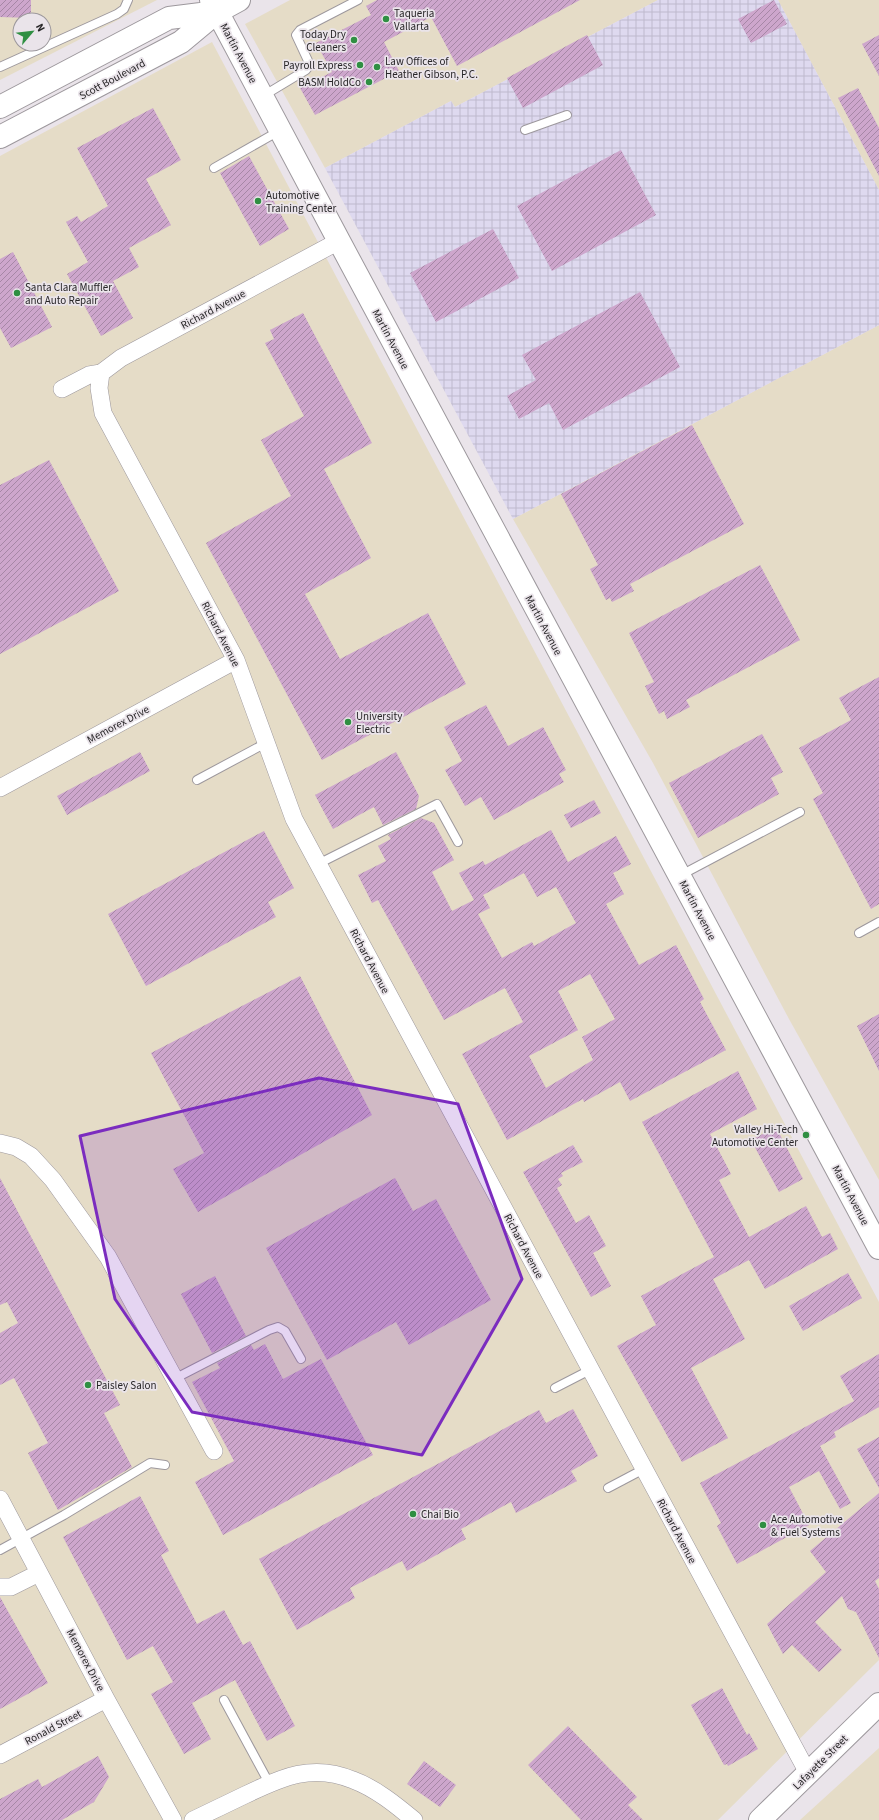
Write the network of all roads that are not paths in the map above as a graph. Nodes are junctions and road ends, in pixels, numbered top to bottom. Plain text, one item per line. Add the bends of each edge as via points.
1 (128, 0) edge
2 (239, 0) edge
3 (358, 0) edge
4 (214, 6) edge
5 (0, 67) edge
6 (262, 96) junction
7 (0, 107) edge
8 (567, 115) dead end
9 (280, 130) junction
10 (525, 130) dead end
11 (0, 137) edge
12 (214, 168) dead end
13 (338, 241) junction
14 (101, 374) junction
15 (62, 389) dead end
16 (236, 660) junction
17 (266, 743) junction
18 (197, 780) dead end
19 (0, 788) edge
20 (800, 812) dead end
21 (458, 842) dead end
22 (318, 864) junction
23 (679, 876) junction
24 (879, 922) edge
25 (859, 933) dead end
26 (0, 1143) edge
27 (879, 1248) edge
28 (302, 1359) dead end
29 (590, 1370) junction
30 (174, 1379) junction
31 (555, 1388) dead end
32 (214, 1451) dead end
33 (164, 1465) dead end
34 (644, 1469) junction
35 (608, 1488) dead end
36 (0, 1499) edge
37 (22, 1539) junction
38 (0, 1550) edge
39 (39, 1573) junction
40 (0, 1587) edge
41 (106, 1699) junction
42 (224, 1700) dead end
43 (879, 1704) edge
44 (0, 1755) edge
45 (808, 1773) junction
46 (269, 1783) junction
47 (173, 1820) edge
48 (193, 1820) edge
49 (414, 1820) edge
50 (760, 1820) edge

1 - 5 lane via 124,9 111,16
2 - 4 street, Scott Boulevard
3 - 6 lane via 300,30 296,35 310,65 306,70
4 - 6 street, Martin Avenue
4 - 7 street, Scott Boulevard via 168,18
4 - 11 street, Scott Boulevard via 181,42
6 - 9 street, Martin Avenue
8 - 10 lane
9 - 12 lane
9 - 13 street, Martin Avenue
13 - 14 street, Richard Avenue via 121,358
13 - 23 street, Martin Avenue
14 - 15 street via 89,375
14 - 16 street, Richard Avenue via 99,388 103,413
16 - 17 street, Richard Avenue
16 - 19 street, Memorex Drive
17 - 18 lane
17 - 22 street, Richard Avenue via 294,819
20 - 23 lane
21 - 22 lane via 437,804
22 - 29 street, Richard Avenue
23 - 27 street, Martin Avenue
24 - 25 lane
26 - 30 street via 16,1147 31,1156 53,1180 108,1257
28 - 30 lane via 285,1331 278,1327
29 - 31 lane
29 - 34 street, Richard Avenue
30 - 32 street
33 - 37 lane via 150,1463
34 - 35 lane
34 - 45 street, Richard Avenue
36 - 37 street, Memorex Drive
37 - 38 lane
37 - 39 street, Memorex Drive
39 - 40 street via 10,1587
39 - 41 street, Memorex Drive
41 - 44 street, Ronald Street
41 - 47 street, Memorex Drive
42 - 46 lane
43 - 45 street, Lafayette Street
45 - 50 street, Lafayette Street
46 - 48 street
46 - 49 street via 310,1772 334,1773 373,1790

